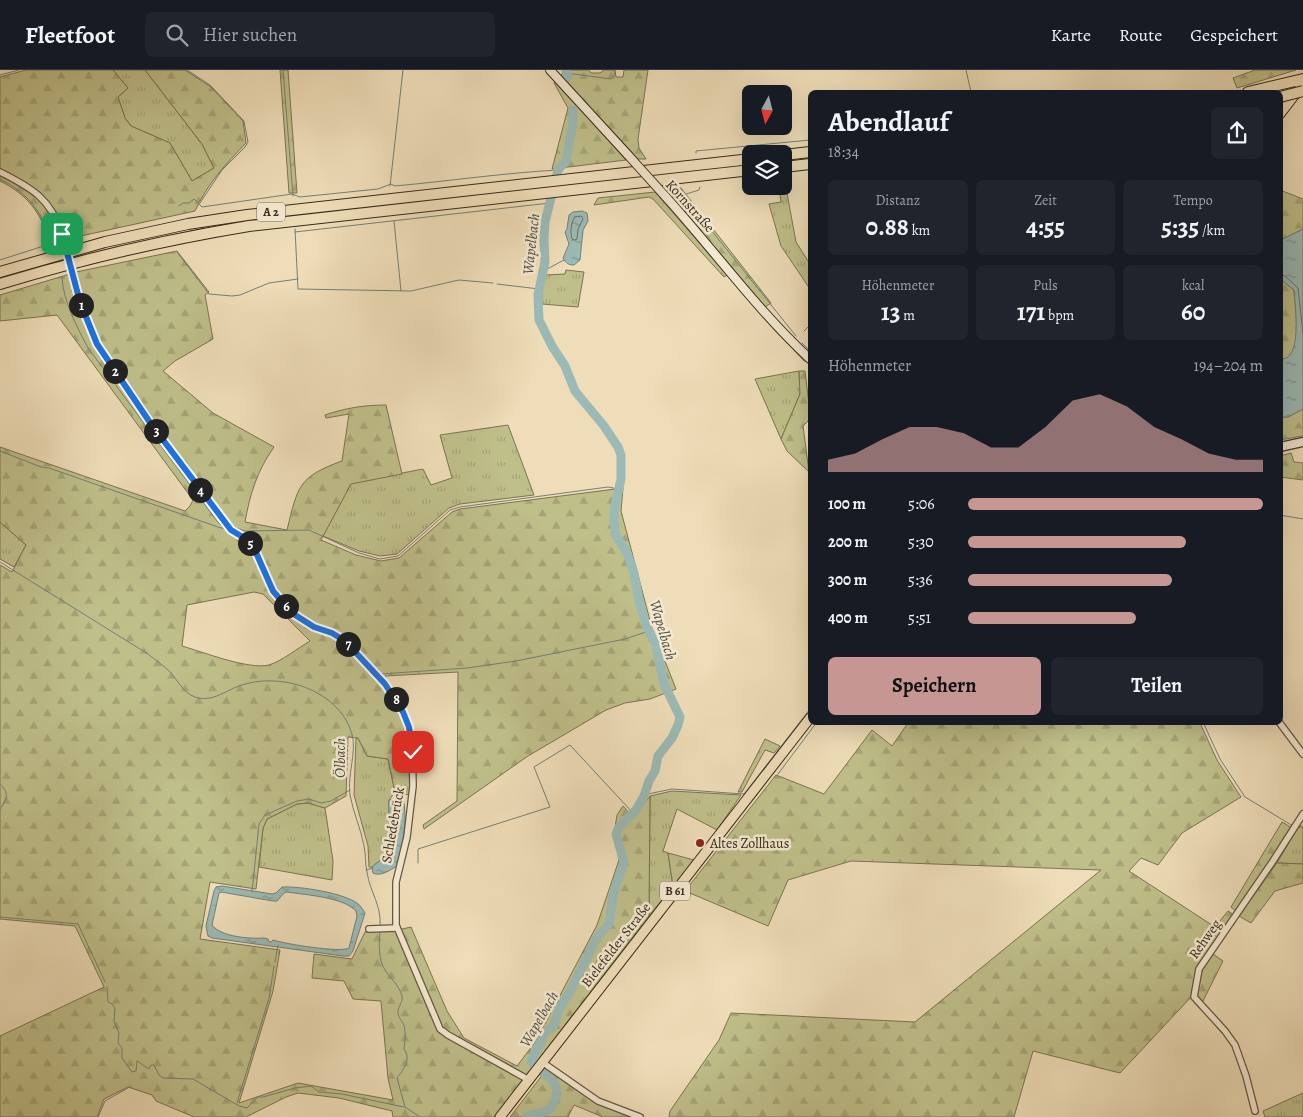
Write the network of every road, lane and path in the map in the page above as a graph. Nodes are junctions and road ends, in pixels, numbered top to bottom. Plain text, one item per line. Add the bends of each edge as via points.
1 (550, 70) edge
2 (1300, 81) edge
3 (1257, 90) edge
4 (1303, 91) edge
5 (1283, 96) edge
6 (1283, 109) edge
7 (808, 152) edge
8 (792, 154) edge
9 (742, 160) edge
10 (808, 164) edge
11 (792, 166) edge
12 (742, 171) edge
13 (0, 172) edge
14 (0, 272) edge
15 (0, 284) edge
16 (808, 357) edge
17 (1303, 442) edge
18 (1283, 446) edge
19 (808, 721) edge
20 (1281, 725) edge
21 (1303, 754) edge
22 (1303, 814) edge
23 (398, 928) junction
24 (369, 929) dead end
25 (542, 1063) junction
26 (531, 1077) junction
27 (1254, 1111) dead end
28 (500, 1117) edge
29 (640, 1117) edge

1 - 16 street, Kornstraße, bridge via 665,196 774,324
2 - 3 highway
2 - 6 main road
4 - 5 highway, bridge
7 - 8 highway
9 - 14 highway, A 2 via 299,208 188,224 105,242
10 - 11 highway
12 - 15 highway, A 2 via 191,235 100,255
13 - 23 street, Schledebrück, bridge via 42,197 58,220 80,302 97,344 180,464 231,530 254,548 273,591 292,613 345,641 385,684 403,712 412,738 413,786 407,837 396,882
17 - 18 street
19 - 25 main road, Bielefelder Straße / B 61
20 - 21 street
22 - 27 street, Rehweg via 1198,969 1194,991 1194,996 1235,1045
23 - 24 street
23 - 26 street, Schledebrück via 440,1029
25 - 26 main road, Bielefelder Straße / B 61
25 - 29 street via 598,1101
26 - 28 main road, Bielefelder Straße / B 61

